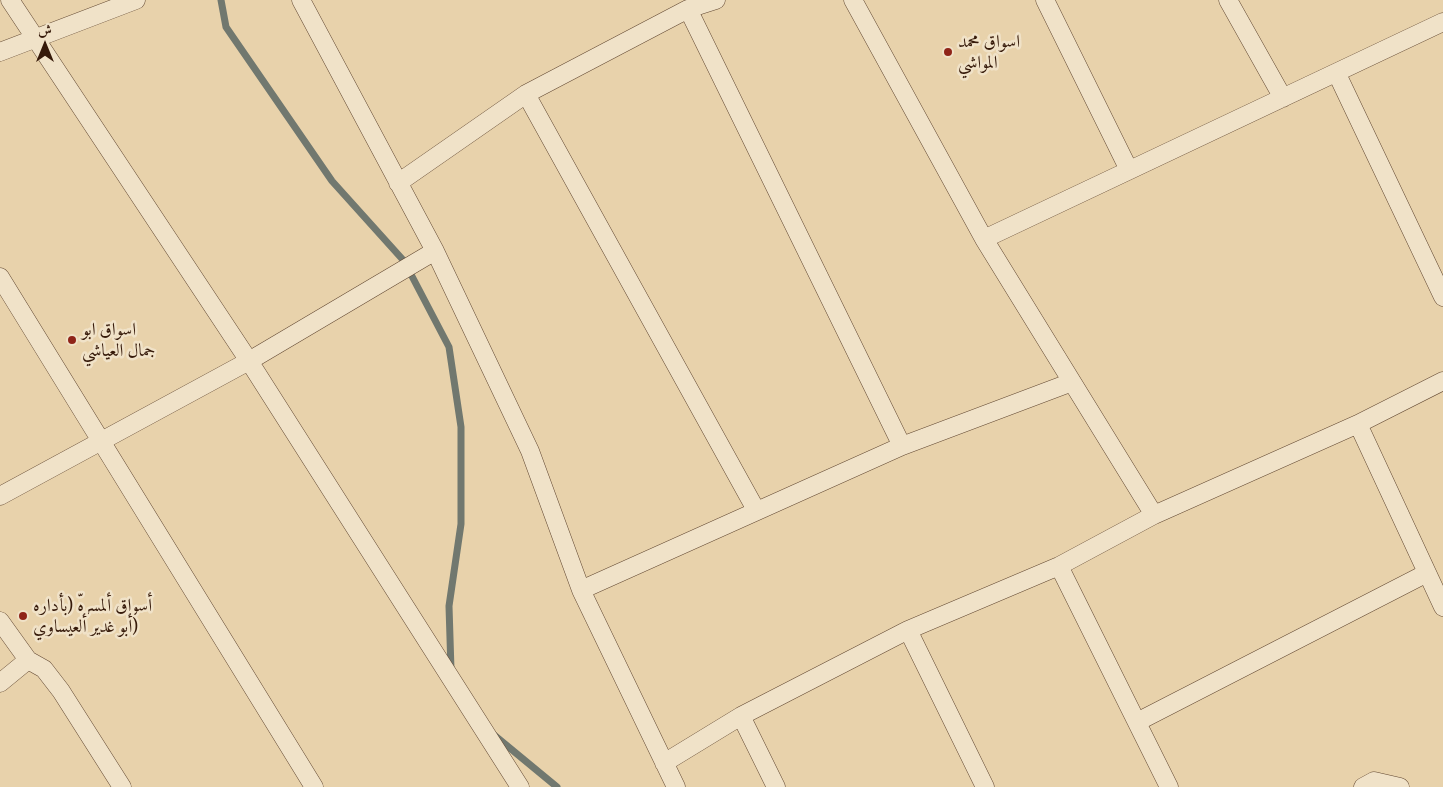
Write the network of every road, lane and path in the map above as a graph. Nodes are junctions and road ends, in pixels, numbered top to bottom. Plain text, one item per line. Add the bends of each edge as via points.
1 (10, 0) edge
2 (136, 0) edge
3 (301, 0) edge
4 (716, 0) edge
5 (853, 0) edge
6 (1045, 0) edge
7 (1228, 0) edge
8 (688, 9) junction
9 (1443, 22) edge
10 (37, 40) junction
11 (0, 52) edge
12 (1337, 74) junction
13 (526, 94) junction
14 (1283, 98) junction
15 (1129, 170) junction
16 (398, 183) junction
17 (984, 239) junction
18 (435, 251) junction
19 (0, 276) edge
20 (1443, 297) edge
21 (250, 361) junction
22 (1443, 381) edge
23 (1072, 382) junction
24 (1358, 424) junction
25 (102, 440) junction
26 (902, 446) junction
27 (0, 496) edge
28 (756, 510) junction
29 (1154, 515) junction
30 (1059, 566) junction
31 (1427, 573) junction
32 (581, 590) junction
33 (1443, 607) edge
34 (0, 621) edge
35 (908, 630) junction
36 (28, 660) junction
37 (0, 683) edge
38 (741, 716) junction
39 (1137, 722) junction
40 (664, 763) junction
41 (122, 787) edge
42 (314, 787) edge
43 (520, 787) edge
44 (676, 787) edge
45 (776, 787) edge
46 (985, 787) edge
47 (1169, 787) edge
48 (1363, 787) edge
49 (1400, 787) edge

1 - 10 street
2 - 10 street
3 - 16 street
4 - 8 street
5 - 17 street
6 - 15 street
7 - 14 street
8 - 13 street
8 - 26 street
9 - 12 street
10 - 11 street
10 - 21 street
12 - 14 street
12 - 20 street
13 - 16 street
13 - 28 street
14 - 15 street
15 - 17 street
16 - 18 street
17 - 23 street
18 - 21 street
18 - 32 street via 530,451
19 - 25 street
21 - 25 street
21 - 43 street
22 - 24 street
23 - 26 street
23 - 29 street
24 - 29 street
24 - 31 street
25 - 27 street
25 - 42 street
26 - 28 street
28 - 32 street
29 - 30 street
30 - 35 street
30 - 39 street
31 - 33 street
31 - 39 street
32 - 40 street
34 - 36 street
35 - 38 street
35 - 46 street
36 - 37 street
36 - 41 street via 44,669 61,691
38 - 40 street
38 - 45 street
39 - 47 street
40 - 44 street
48 - 49 street via 1374,781

